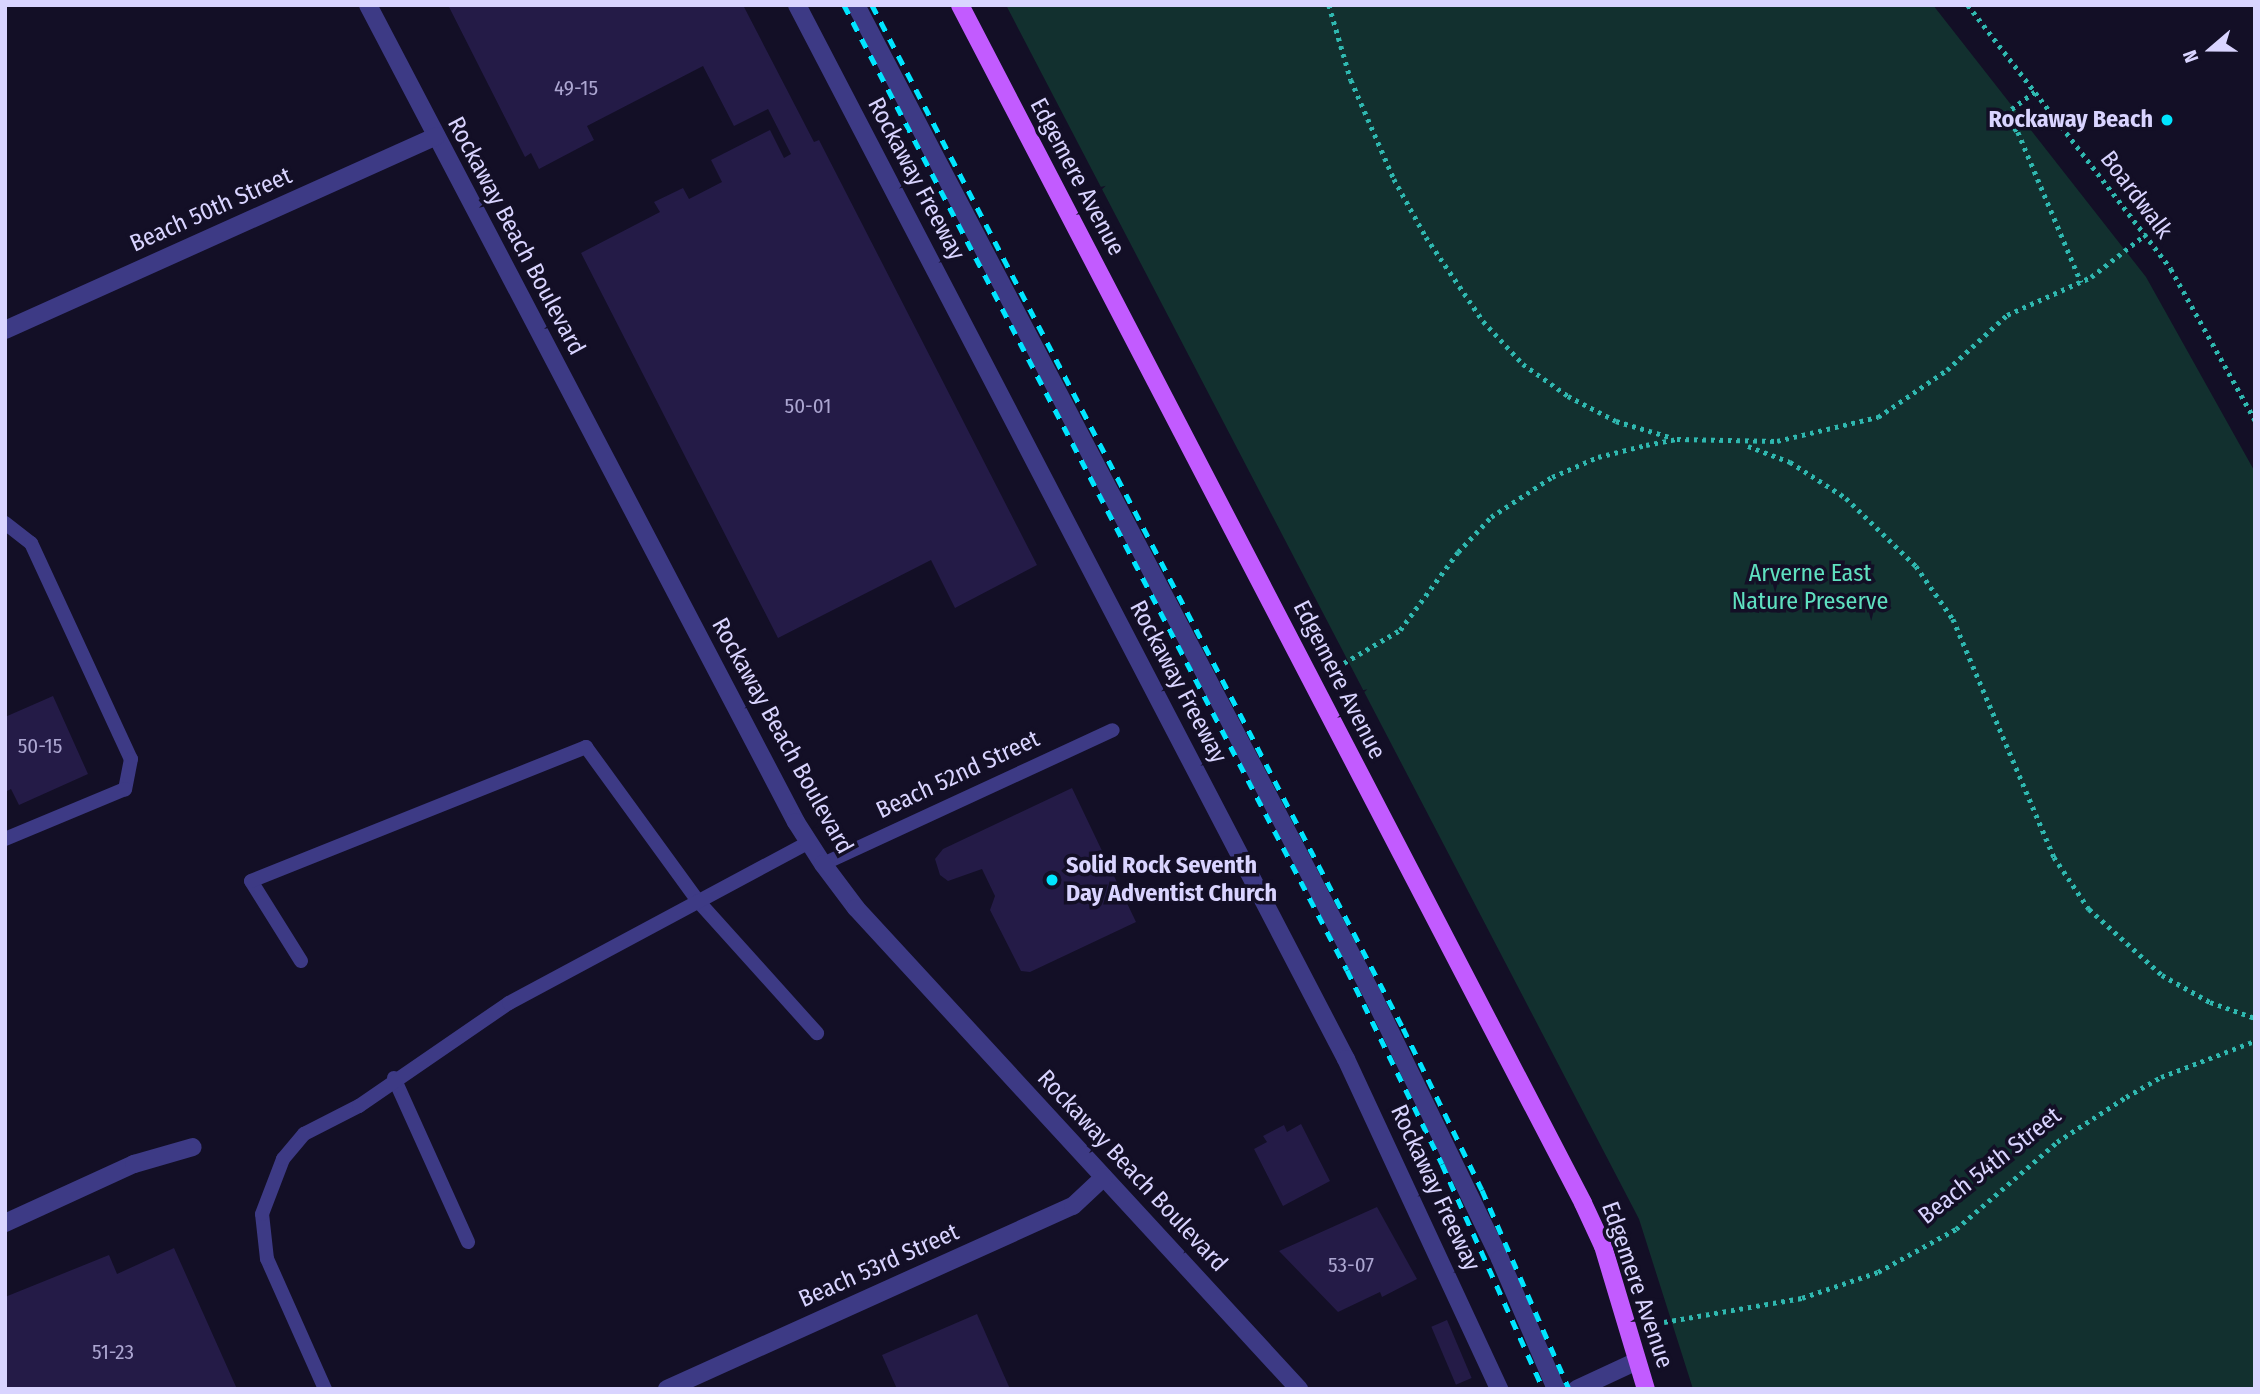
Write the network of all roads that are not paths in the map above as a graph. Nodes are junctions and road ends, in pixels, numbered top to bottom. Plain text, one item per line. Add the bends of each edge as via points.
1 (368, 5) edge
2 (797, 5) edge
3 (856, 5) edge
4 (960, 5) edge
5 (436, 136) junction
6 (5, 330) edge
7 (5, 523) edge
8 (1113, 730) dead end
9 (5, 839) edge
10 (809, 842) junction
11 (823, 864) junction
12 (698, 901) junction
13 (301, 961) dead end
14 (817, 1033) dead end
15 (394, 1078) junction
16 (193, 1147) dead end
17 (1104, 1177) junction
18 (5, 1223) edge
19 (468, 1242) dead end
20 (1637, 1361) junction
21 (325, 1389) edge
22 (667, 1389) edge
23 (1299, 1389) edge
24 (1499, 1389) edge
25 (1556, 1389) edge
26 (1577, 1389) edge
27 (1646, 1389) edge

1 - 5 street, Rockaway Beach Boulevard
2 - 24 street, Rockaway Freeway via 1340,1048
3 - 25 street, Rockaway Freeway via 1374,998 1489,1235
4 - 20 main road, Edgemere Avenue via 1583,1203 1603,1246
5 - 6 street, Beach 50th Street
5 - 10 street, Rockaway Beach Boulevard
7 - 9 lane via 32,543 131,759 125,789
8 - 11 lane, Beach 52nd Street
10 - 11 street, Rockaway Beach Boulevard
10 - 12 lane
11 - 17 street, Rockaway Beach Boulevard via 856,908
12 - 13 lane via 586,747 251,881
12 - 14 lane
12 - 15 lane via 509,1003
15 - 19 lane
15 - 21 lane via 359,1106 304,1135 283,1158 262,1214 267,1259
16 - 18 street via 134,1164
17 - 22 street, Beach 53rd Street via 1073,1206
17 - 23 street, Rockaway Beach Boulevard
20 - 26 street
20 - 27 main road, Edgemere Avenue

